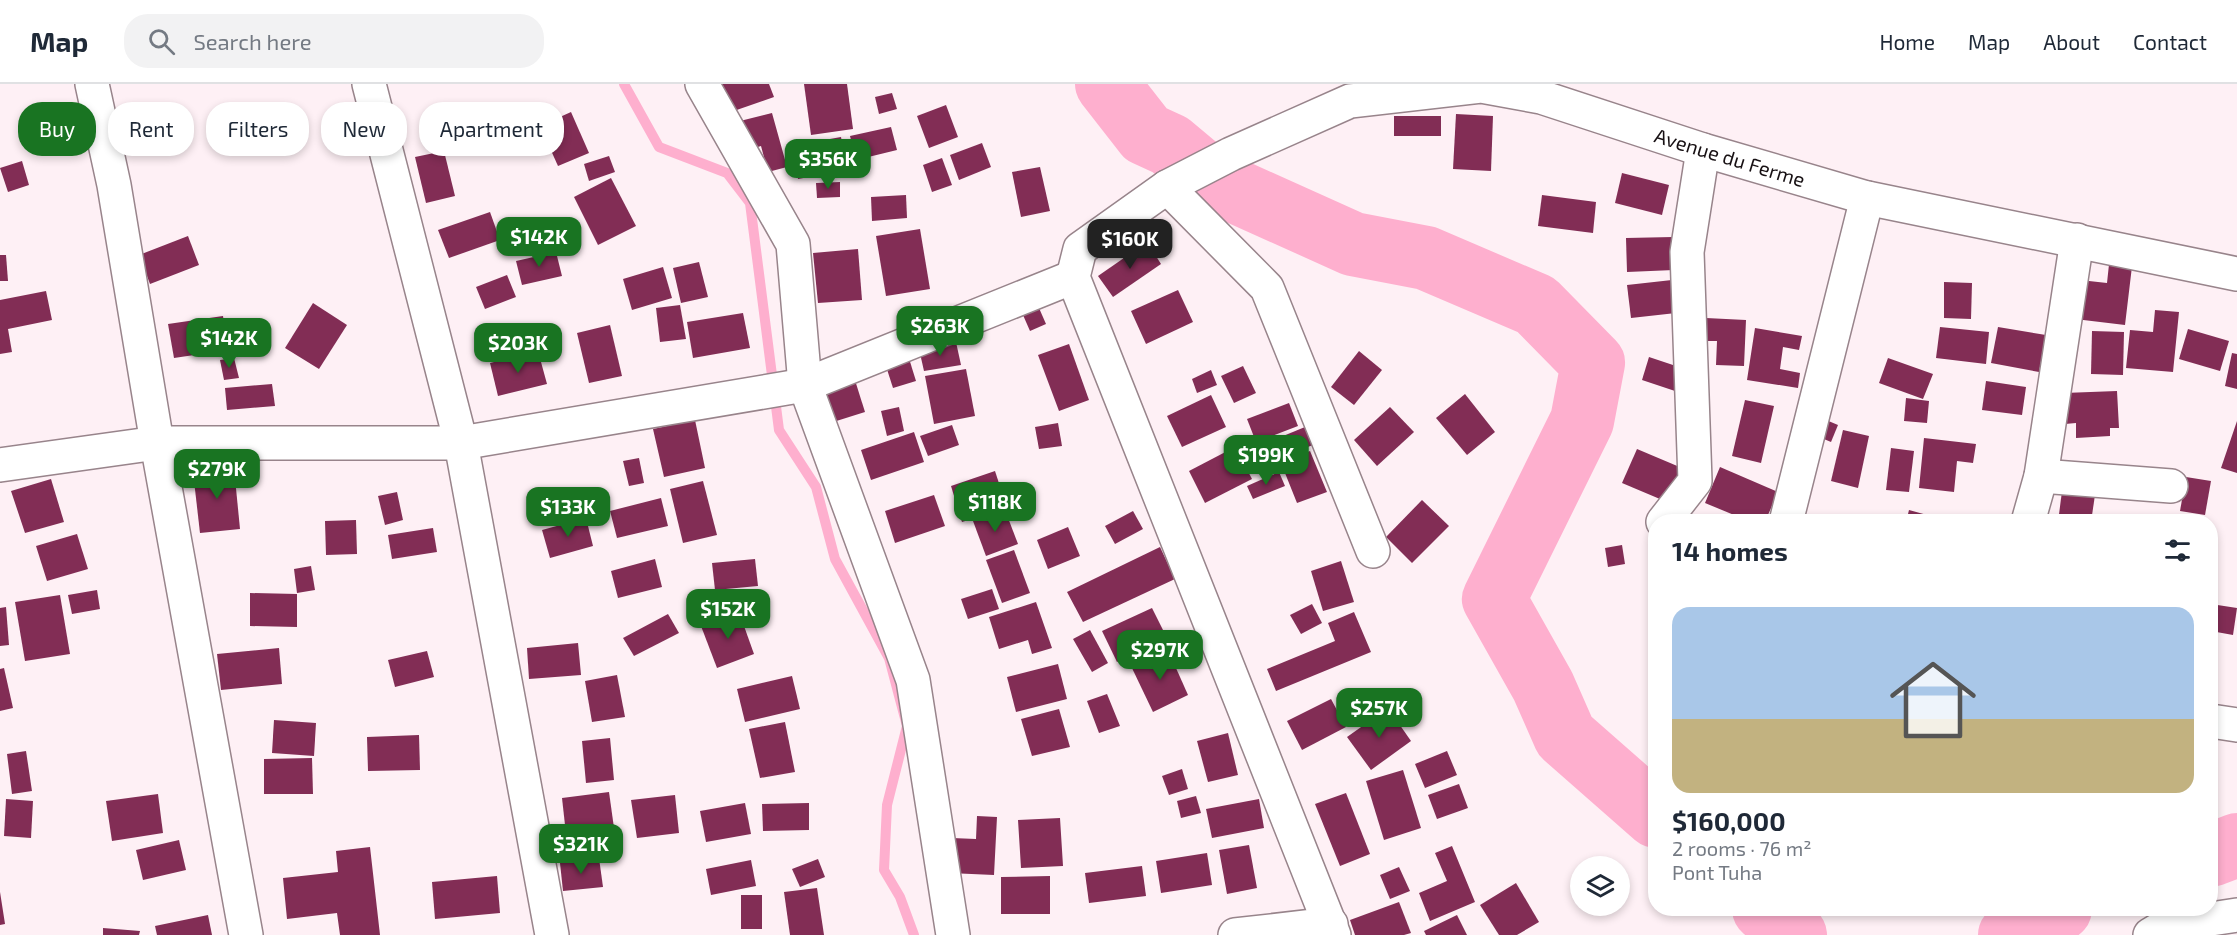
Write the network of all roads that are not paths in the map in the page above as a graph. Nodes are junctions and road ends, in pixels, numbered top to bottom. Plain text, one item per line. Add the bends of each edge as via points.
1 (92, 84) edge
2 (369, 84) edge
3 (702, 84) edge
4 (1481, 85) edge
5 (1703, 150) junction
6 (1172, 184) junction
7 (1868, 198) junction
8 (2077, 240) junction
9 (2237, 274) edge
10 (1073, 277) junction
11 (783, 388) junction
12 (157, 443) junction
13 (461, 443) junction
14 (0, 465) edge
15 (2041, 476) junction
16 (2171, 486) dead end
17 (1669, 514) edge
18 (1788, 514) edge
19 (2030, 514) edge
20 (1373, 551) dead end
21 (2218, 722) edge
22 (2237, 725) edge
23 (2237, 915) edge
24 (1333, 930) edge
25 (246, 935) edge
26 (552, 935) edge
27 (953, 935) edge
28 (1235, 935) edge
29 (2150, 935) edge

1 - 12 street via 114,185
2 - 13 street
3 - 11 street via 793,244
4 - 5 street, Avenue du Ferme via 1541,97
4 - 6 street, Avenue du Ferme via 1350,101
5 - 7 street, Avenue du Ferme
5 - 17 street via 1687,252 1695,482
6 - 10 street, Avenue du Ferme via 1080,249
6 - 20 street via 1268,288
7 - 8 street, Avenue du Ferme
7 - 18 street
8 - 9 street, Avenue du Ferme
8 - 15 street
10 - 11 street
10 - 24 street
11 - 13 street
11 - 27 street via 913,680
12 - 13 street
12 - 14 street
12 - 25 street
13 - 26 street
15 - 16 street
15 - 19 street
21 - 22 street
23 - 29 street via 2165,926
24 - 28 street

